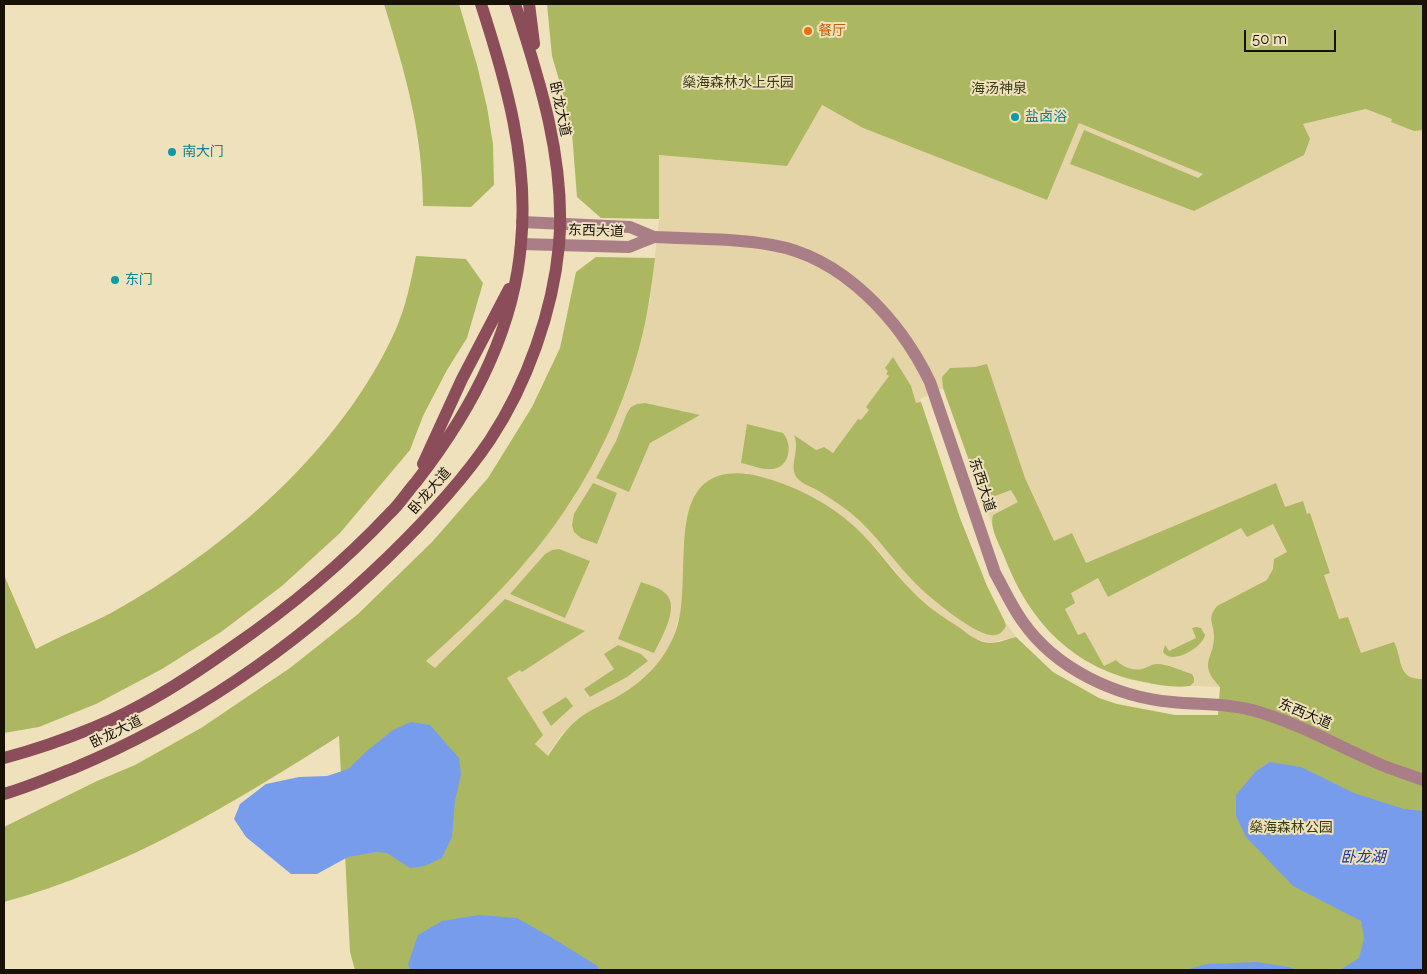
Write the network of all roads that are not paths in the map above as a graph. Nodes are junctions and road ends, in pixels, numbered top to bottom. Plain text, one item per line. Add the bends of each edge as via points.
1 (482, 4) edge
2 (515, 4) edge
3 (529, 4) edge
4 (539, 82) junction
5 (522, 222) junction
6 (560, 224) junction
7 (654, 237) junction
8 (521, 244) junction
9 (559, 245) junction
10 (517, 274) junction
11 (416, 481) junction
12 (4, 758) edge
13 (1423, 780) edge
14 (4, 794) edge

1 - 5 main road, 卧龙大道 via 516,131 522,182
2 - 4 main road, 卧龙大道
3 - 4 main road
4 - 6 main road, 卧龙大道 via 558,178
5 - 6 street
5 - 8 main road, 卧龙大道
6 - 7 street via 630,227
6 - 9 main road, 卧龙大道
7 - 9 street, 东西大道 via 629,247
7 - 13 street, 东西大道 via 742,241 797,251 853,283 882,310 918,356 930,382 995,573 1009,600 1023,623 1046,648 1074,670 1135,695 1256,711
8 - 9 street, 东西大道
8 - 10 main road, 卧龙大道
9 - 14 main road, 卧龙大道 via 548,311 512,401 461,479 416,530 322,617 230,684 172,720 107,754
10 - 11 main road via 462,379
10 - 11 main road, 卧龙大道 via 509,311 484,377 435,457
11 - 12 main road, 卧龙大道 via 392,512 315,584 218,658 159,695 97,727

